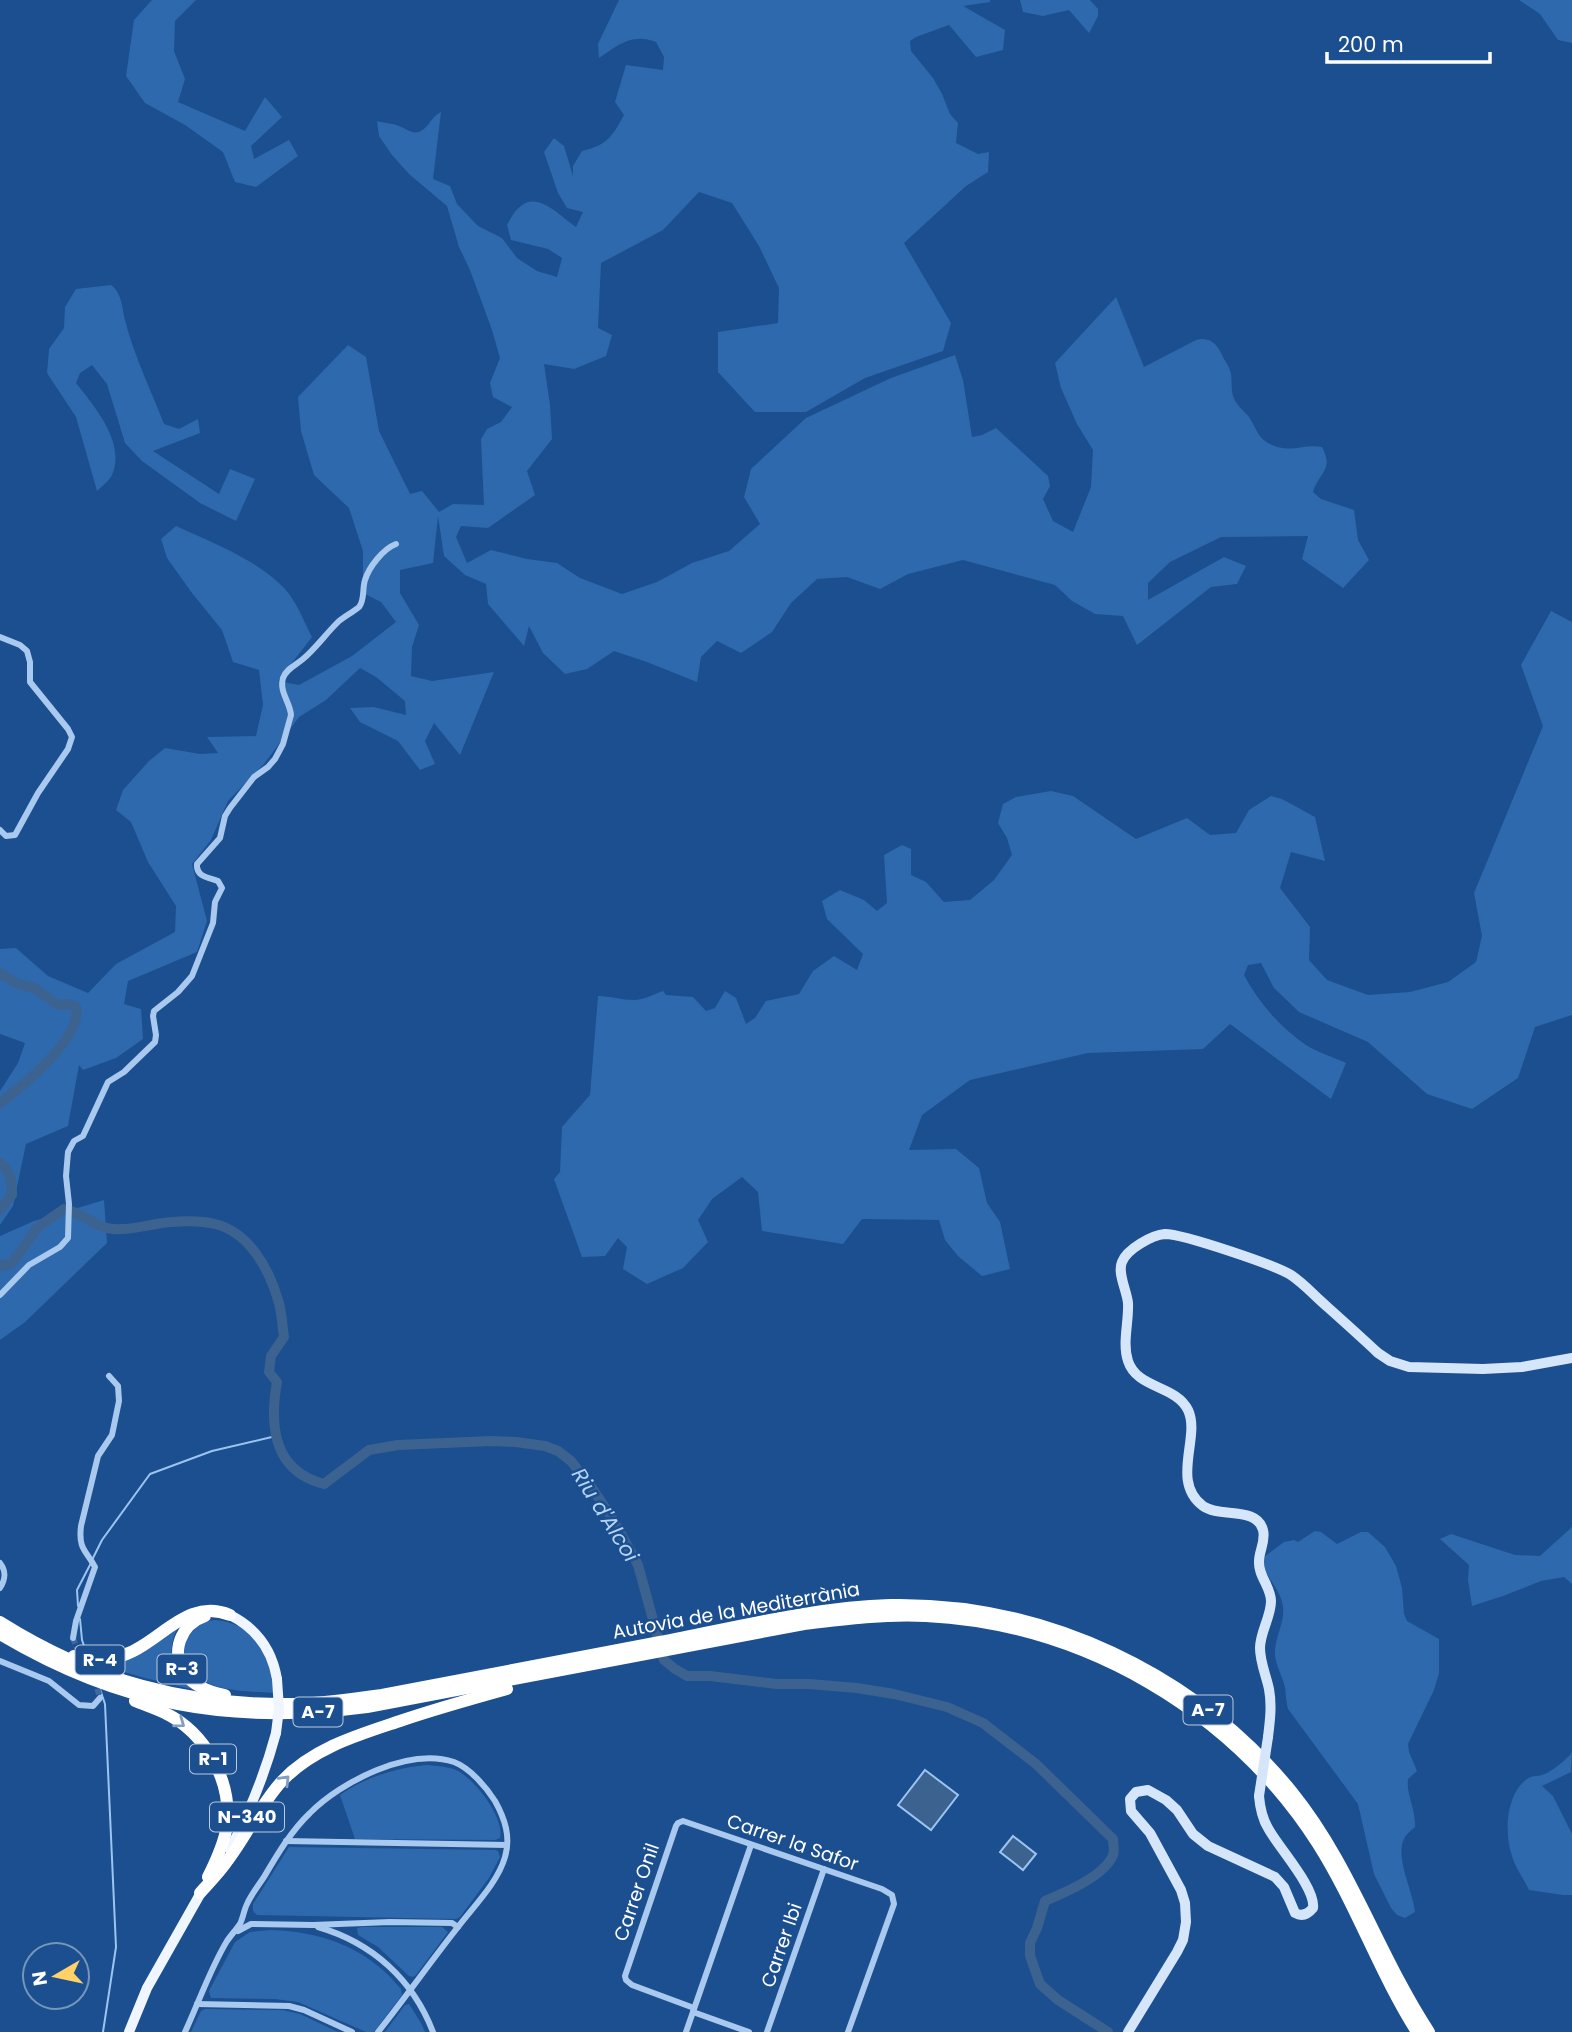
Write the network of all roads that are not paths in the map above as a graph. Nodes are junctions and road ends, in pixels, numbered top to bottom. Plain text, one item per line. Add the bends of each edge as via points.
1 (396, 544) dead end
2 (0, 637) edge
3 (0, 830) edge
4 (0, 1295) edge
5 (1572, 1358) edge
6 (109, 1376) dead end
7 (0, 1563) edge
8 (1, 1587) edge
9 (910, 1610) junction
10 (230, 1615) junction
11 (0, 1622) edge
12 (0, 1634) edge
13 (28, 1638) junction
14 (74, 1638) tunnel mouth
15 (0, 1661) edge
16 (539, 1673) junction
17 (97, 1683) junction
18 (100, 1698) dead end
19 (263, 1703) junction
20 (678, 1822) joint
21 (286, 1841) junction
22 (507, 1845) junction
23 (751, 1845) junction
24 (824, 1869) junction
25 (200, 1893) junction
26 (313, 1925) junction
27 (458, 1927) junction
28 (234, 1934) junction
29 (1390, 1974) junction
30 (412, 1990) junction
31 (197, 2004) junction
32 (693, 2010) junction
33 (129, 2032) edge
34 (185, 2032) edge
35 (352, 2032) edge
36 (378, 2032) edge
37 (433, 2032) edge
38 (686, 2032) edge
39 (749, 2032) edge
40 (767, 2032) edge
41 (848, 2032) edge
42 (1128, 2032) edge
43 (1417, 2032) edge
44 (1429, 2032) edge

1 - 4 street via 388,547 367,575 360,604 285,674 282,690 291,715 280,750 230,808 220,838 197,864 201,875 218,881 222,888 194,971 178,992 154,1011 153,1044 105,1085 83,1136 71,1147 66,1177 70,1232 65,1243 29,1265
2 - 3 street via 27,651 30,682 72,737 15,835 6,836
5 - 42 street, bridge via 1495,1370 1406,1367 1378,1353 1295,1278 1280,1270 1169,1234 1147,1240 1122,1261 1128,1302 1128,1361 1134,1373 1176,1397 1188,1410 1187,1470 1192,1491 1205,1507 1247,1515 1263,1528 1259,1570 1271,1601 1260,1648 1270,1704 1259,1796 1268,1829 1312,1894 1314,1904 1307,1914 1295,1913 1275,1878 1208,1846 1166,1800 1145,1790 1136,1792 1129,1802 1131,1811 1150,1833 1181,1891 1186,1916 1180,1946
6 - 14 street via 118,1386 119,1396 112,1435 98,1456 81,1526 83,1548 95,1567
7 - 8 street via 5,1573
9 - 16 highway, Autovia de la Mediterrània / A-7 via 804,1624 609,1662 584,1671
9 - 16 highway, Autovia de la Mediterrània / A-7 via 865,1607 796,1616
9 - 29 highway, Autovia de la Mediterrània / A-7 via 977,1611 1043,1625 1121,1657 1198,1702 1252,1748 1305,1808 1338,1858
10 - 13 highway, R-4 via 212,1610 188,1615 131,1653 103,1660 85,1659
10 - 19 highway, R-3 via 212,1614 188,1626 178,1649 181,1668 202,1687
10 - 25 main road, N-340, bridge via 260,1637 272,1659 279,1709 254,1802
11 - 13 highway, Autovia de la Mediterrània / A-7
12 - 17 highway, Autovia de la Mediterrània / A-7
13 - 19 highway, Autovia de la Mediterrània / A-7 via 75,1663 131,1684 179,1695
15 - 18 street via 49,1681 79,1705 93,1706
16 - 17 highway, Autovia de la Mediterrània / A-7 via 367,1707 264,1714 166,1702
16 - 19 highway, Autovia de la Mediterrània / A-7 via 329,1702
25 -> 16 highway via 275,1789 299,1765 359,1735
17 -> 25 highway, R-1 via 179,1722 200,1741 217,1768 226,1795 226,1828
20 - 23 street, Carrer la Safor via 687,1821
20 - 32 street, Carrer Onil via 626,1980
21 - 22 street
21 - 22 street via 324,1799 358,1779 398,1764 432,1759 461,1765 487,1790 503,1818
21 - 28 street via 246,1905
22 - 27 street via 495,1877
23 - 24 street, Carrer la Safor
23 - 32 street
24 - 40 street, Carrer Ibi
24 - 41 street, Carrer la Safor via 889,1892 894,1899
25 - 33 main road, N-340 via 155,1971
26 - 27 street via 390,1922 452,1923
26 - 28 street via 251,1924
26 - 30 street via 375,1953
27 - 30 street
28 - 31 street
29 - 43 highway, Autovia de la Mediterrània / A-7
29 - 44 highway, Autovia de la Mediterrània / A-7
30 - 36 street
30 - 37 street
31 - 34 street
31 - 35 street via 289,2006
32 - 38 street
32 - 39 street

